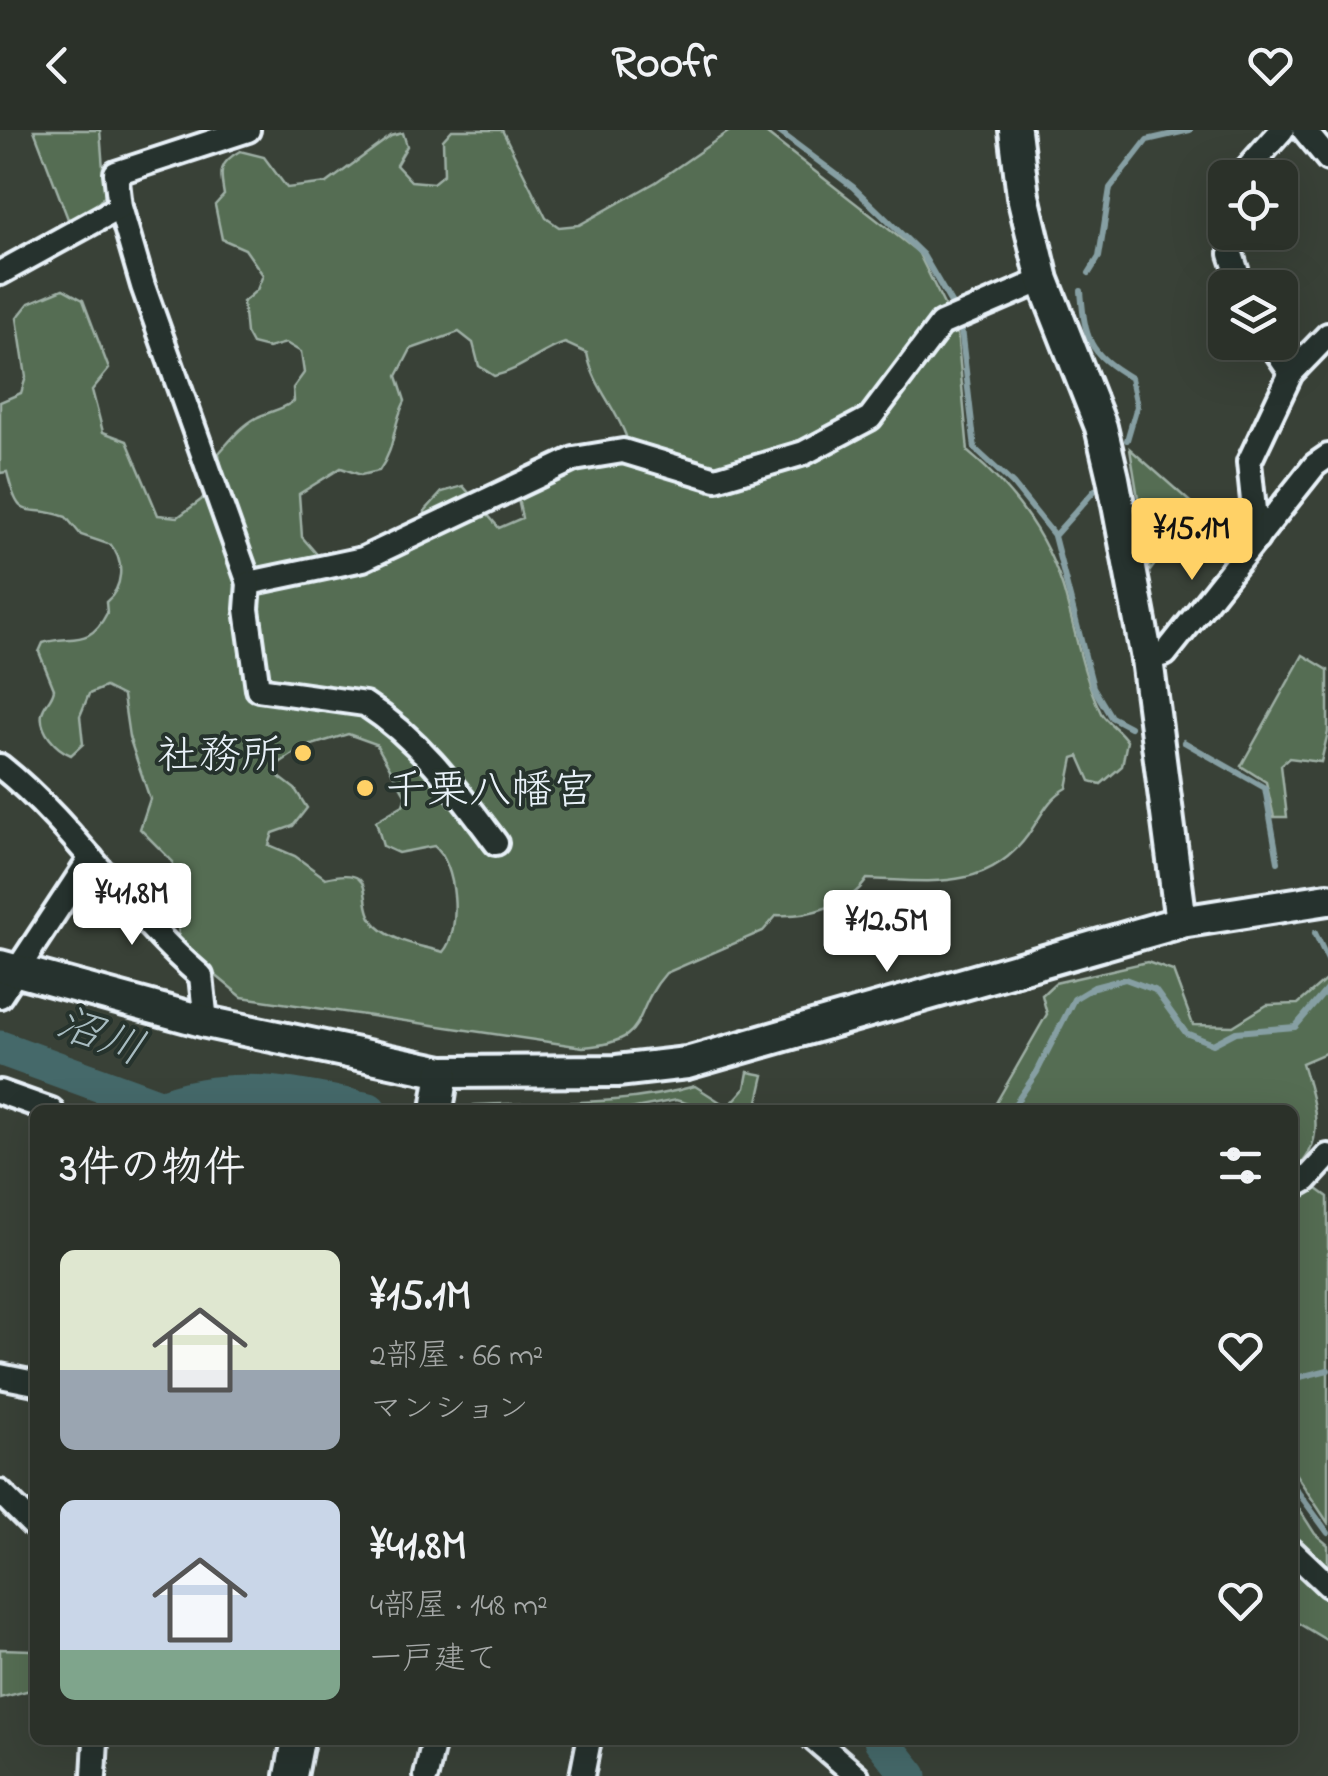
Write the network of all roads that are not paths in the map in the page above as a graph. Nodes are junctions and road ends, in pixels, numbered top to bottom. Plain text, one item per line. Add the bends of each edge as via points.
1 (248, 130) edge
2 (1015, 130) edge
3 (1282, 130) edge
4 (1304, 130) edge
5 (1255, 160) edge
6 (1328, 160) edge
7 (120, 207) junction
8 (0, 273) edge
9 (1043, 280) junction
10 (1328, 336) edge
11 (1282, 360) edge
12 (1291, 374) junction
13 (1328, 456) edge
14 (1258, 539) junction
15 (249, 583) junction
16 (1146, 659) junction
17 (0, 766) edge
18 (496, 843) dead end
19 (91, 858) junction
20 (1328, 899) edge
21 (1181, 922) junction
22 (5, 978) edge
23 (206, 1022) junction
24 (443, 1072) junction
25 (0, 1092) edge
26 (37, 1105) edge
27 (438, 1105) edge
28 (1328, 1156) edge
29 (1298, 1185) edge
30 (0, 1376) edge
31 (30, 1383) edge
32 (0, 1492) edge
33 (30, 1523) edge
34 (1298, 1557) edge
35 (1328, 1585) edge
36 (96, 1745) edge
37 (297, 1745) edge
38 (433, 1745) edge
39 (589, 1745) edge
40 (820, 1745) edge
41 (849, 1773) edge
42 (294, 1775) edge
43 (94, 1776) edge
44 (426, 1776) edge
45 (582, 1776) edge

1 - 7 street via 116,173
2 - 9 street
3 - 5 street
4 - 6 street
7 - 8 street
7 - 15 street
9 - 15 street via 941,324 870,418 804,453 716,479 603,452 574,459 363,558
9 - 16 street via 1102,427
10 - 12 street
11 - 12 street
12 - 14 street via 1249,462
13 - 14 street
14 - 16 street via 1165,654
15 - 18 street via 246,609 258,689 365,704 430,757
16 - 21 street
17 - 19 street via 60,818
19 - 22 street
19 - 23 street via 163,944 201,976
20 - 21 street
21 - 24 street via 687,1063 617,1071
22 - 23 street
23 - 24 street
24 - 27 street
25 - 26 street
28 - 29 street
30 - 31 street
32 - 33 street
34 - 35 street
36 - 43 street
37 - 42 street
38 - 44 street
39 - 45 street
40 - 41 street

